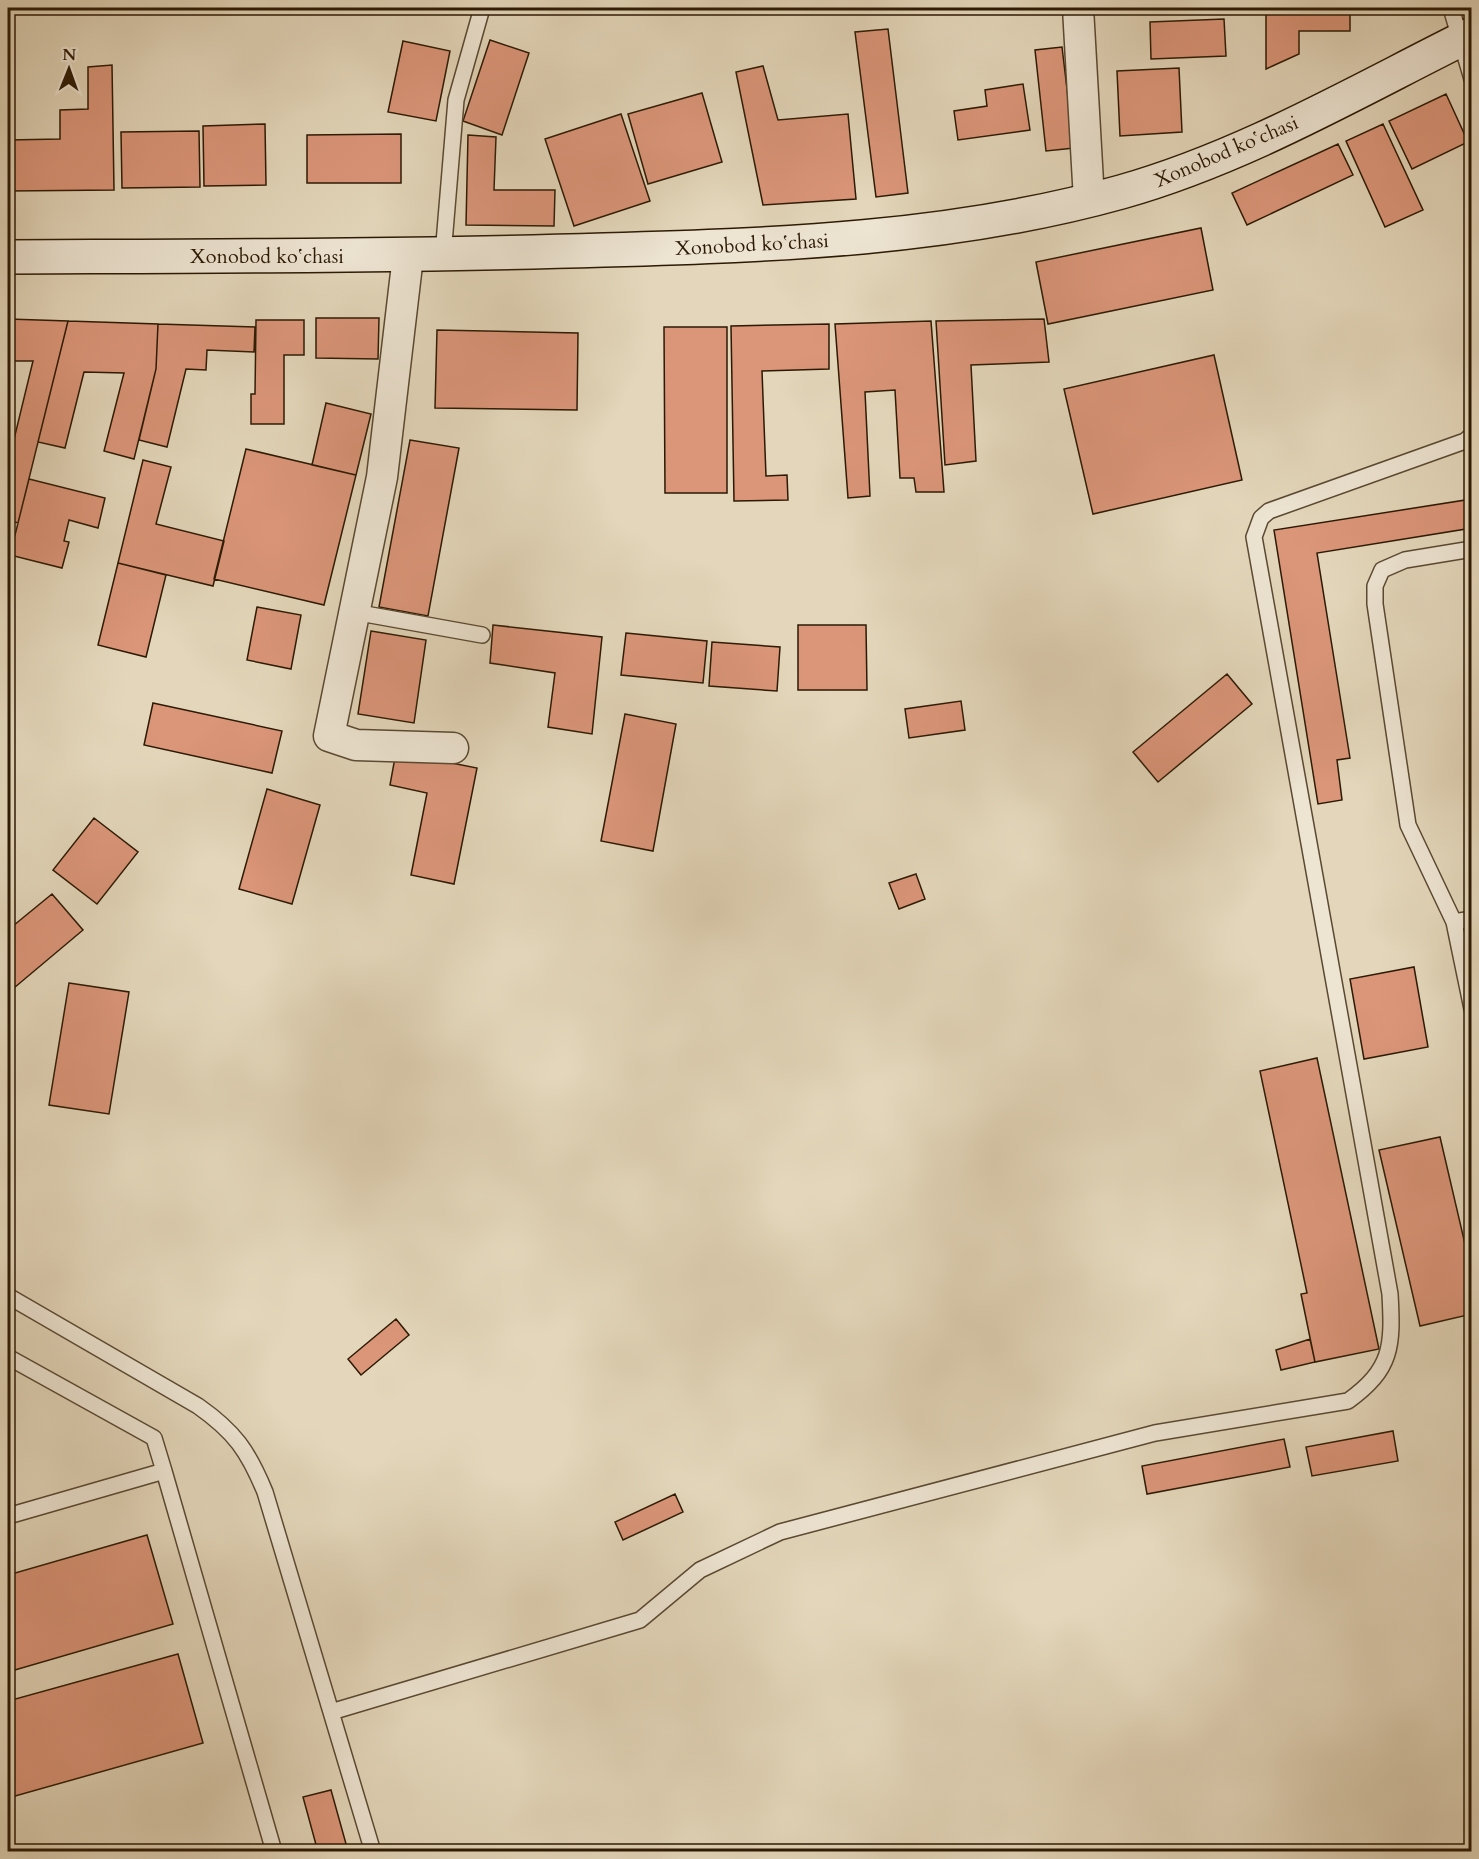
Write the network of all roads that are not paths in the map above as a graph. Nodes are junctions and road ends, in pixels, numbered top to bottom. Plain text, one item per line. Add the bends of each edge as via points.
1 (482, 8) edge
2 (1078, 8) edge
3 (1451, 8) edge
4 (1466, 37) edge
5 (1472, 80) edge
6 (1089, 200) junction
7 (443, 255) junction
8 (408, 256) junction
9 (8, 257) edge
10 (1472, 435) edge
11 (1472, 549) edge
12 (354, 612) junction
13 (483, 635) dead end
14 (453, 748) dead end
15 (1472, 919) edge
16 (1454, 922) junction
17 (1472, 1009) edge
18 (8, 1296) edge
19 (8, 1357) edge
20 (164, 1471) junction
21 (8, 1516) edge
22 (331, 1712) junction
23 (273, 1848) dead end
24 (373, 1851) edge

1 - 7 lane via 456,100
2 - 6 street
3 - 4 lane
4 - 5 lane
4 - 6 main road, Xonobod koʻchasi via 1244,147 1169,177
6 - 7 main road, Xonobod koʻchasi via 1010,216 762,246
7 - 8 main road, Xonobod koʻchasi
8 - 9 main road, Xonobod koʻchasi
8 - 12 street via 382,477
10 - 22 lane via 1465,441 1269,511 1261,518 1254,537 1390,1294 1392,1326 1387,1355 1372,1383 1348,1401 1155,1433 780,1532 700,1570 640,1620
11 - 16 lane via 1405,560 1382,570 1375,586 1408,825
12 - 13 lane
12 - 14 street via 328,736 356,745
15 - 16 lane
16 - 17 lane
18 - 22 lane via 198,1406 223,1423 251,1457
19 - 20 lane via 154,1438
20 - 21 lane
20 - 23 lane
22 - 24 lane

